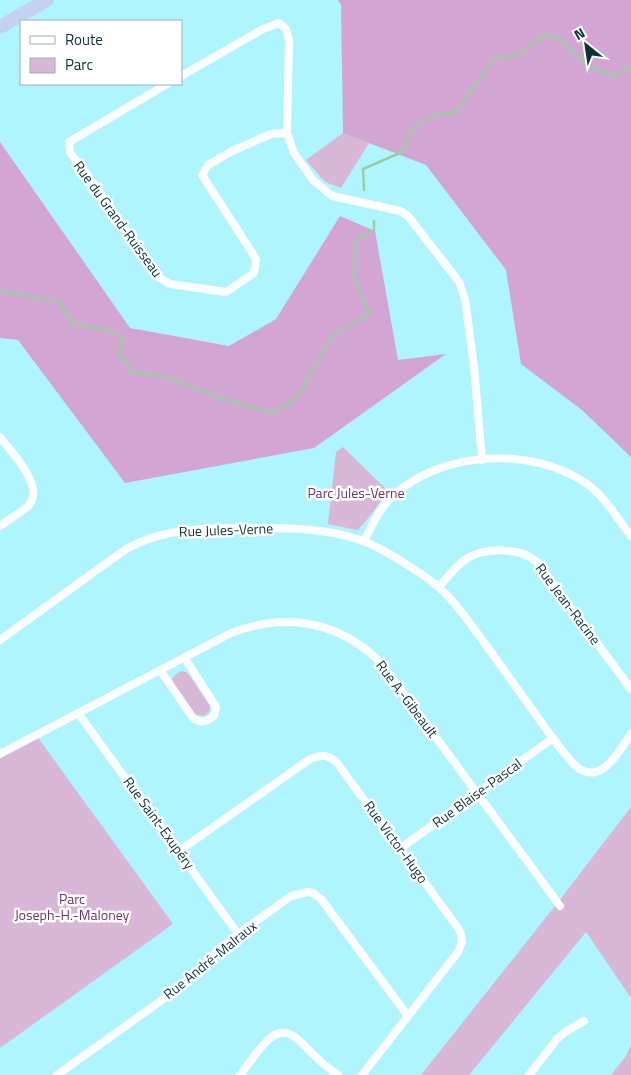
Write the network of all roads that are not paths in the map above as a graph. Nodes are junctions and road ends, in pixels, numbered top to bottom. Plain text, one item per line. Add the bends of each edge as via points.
1 (46, 0) edge
2 (0, 27) edge
3 (182, 75) edge
4 (165, 85) edge
5 (287, 133) junction
6 (0, 437) edge
7 (482, 460) junction
8 (0, 526) edge
9 (631, 536) edge
10 (364, 541) junction
11 (438, 587) junction
12 (0, 640) edge
13 (184, 657) junction
14 (160, 670) junction
15 (631, 689) edge
16 (78, 713) junction
17 (631, 734) edge
18 (553, 738) junction
19 (1, 752) edge
20 (478, 793) junction
21 (402, 848) junction
22 (179, 851) junction
23 (560, 906) dead end
24 (238, 934) junction
25 (408, 1016) junction
26 (584, 1021) dead end
27 (56, 1075) edge
28 (240, 1075) edge
29 (338, 1075) edge
30 (362, 1075) edge
31 (529, 1075) edge

1 - 2 highway
3 - 5 street via 263,29 280,23 286,28 290,40
4 - 5 street, Rue du Grand-Ruisseau via 69,142 70,153 158,277 170,284 226,292 254,273 256,259 202,175 208,165 232,151 271,134
5 - 7 street via 294,153 313,180 332,196 400,211 408,216 459,282 474,367
6 - 8 street via 30,478 34,492 30,503
7 - 9 street via 530,460 571,474 604,499
7 - 10 street via 433,470 407,484 385,504
10 - 11 street, Rue Jules-Verne via 397,558
10 - 12 street, Rue Jules-Verne via 331,533 284,528 188,530 156,536 126,549
11 - 15 street, Rue Jean-Racine via 472,556 498,551 528,556 537,562
11 - 18 street, Rue Jules-Verne via 464,616
13 - 14 street, Rue A.-Gibeault
13 - 14 street via 216,707 214,716 206,722 193,718
13 - 20 street, Rue A.-Gibeault via 231,633 261,624 306,623 340,634 360,644 382,664
14 - 16 street, Rue A.-Gibeault
16 - 19 street, Rue A.-Gibeault
16 - 22 street, Rue Saint-Exupéry
17 - 18 street, Rue Jules-Verne via 607,766 597,772 575,766
18 - 20 street, Rue Blaise-Pascal
20 - 21 street, Rue Blaise-Pascal
20 - 23 street, Rue A.-Gibeault
21 - 22 street, Rue Victor-Hugo via 337,763 331,757 321,755 310,759
21 - 25 street, Rue Victor-Hugo via 462,938 458,952
22 - 24 street, Rue Saint-Exupéry
24 - 25 street, Rue André-Malraux via 292,896 313,893 321,899
24 - 27 street, Rue André-Malraux via 180,987
25 - 30 street, Rue Victor-Hugo
26 - 31 street via 557,1039
28 - 29 street via 268,1040 286,1033 298,1039

